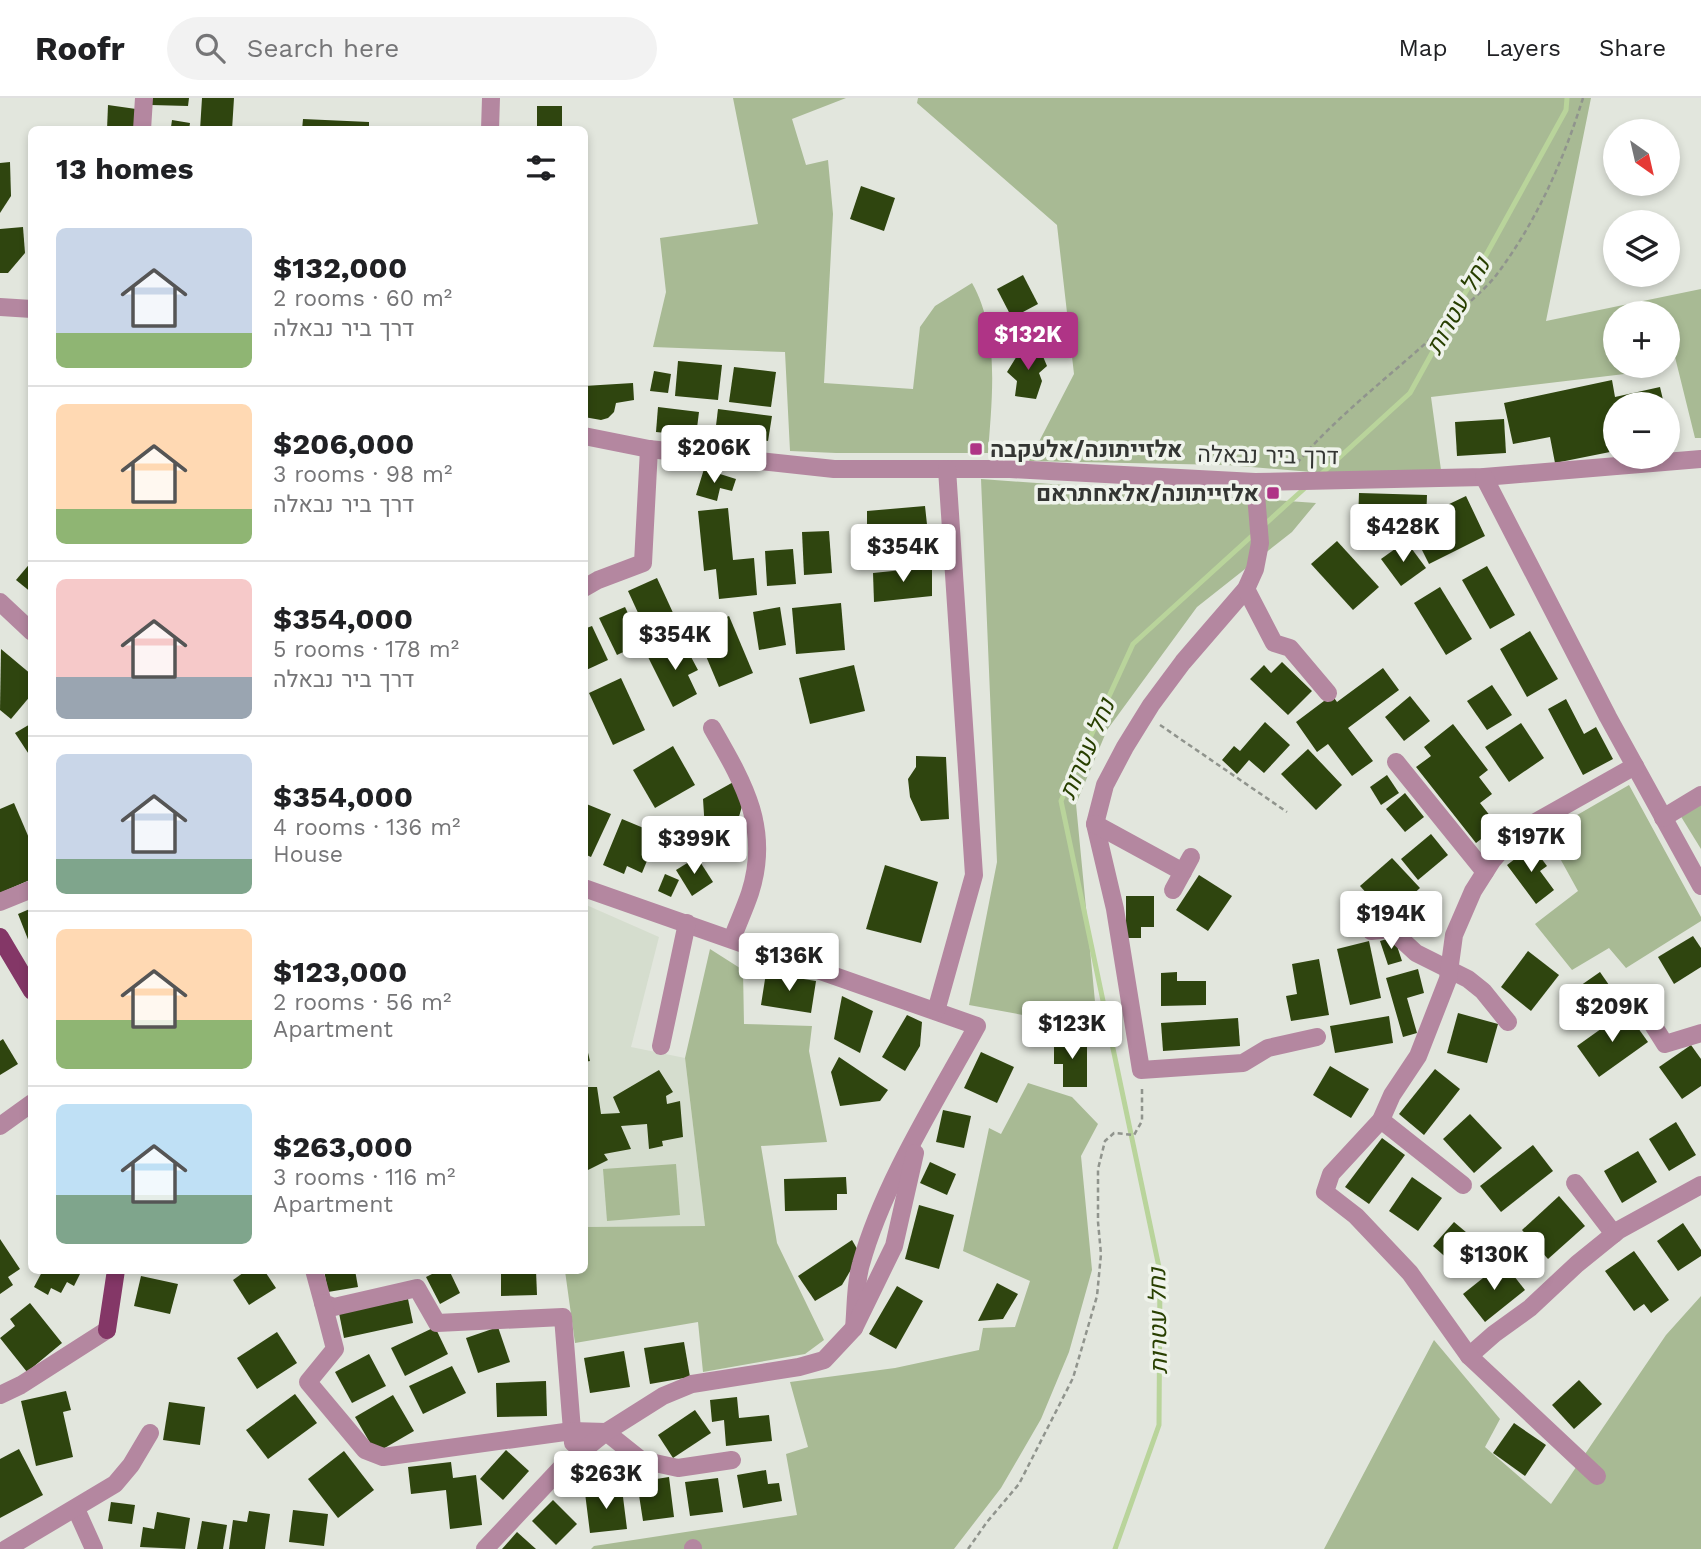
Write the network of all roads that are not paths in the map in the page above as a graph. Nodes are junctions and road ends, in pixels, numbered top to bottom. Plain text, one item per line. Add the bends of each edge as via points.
1 (144, 98) edge
2 (491, 98) edge
3 (142, 126) edge
4 (490, 126) edge
5 (0, 307) edge
6 (28, 309) edge
7 (588, 437) edge
8 (649, 449) junction
9 (1701, 459) edge
10 (947, 469) junction
11 (1484, 477) junction
12 (1255, 482) junction
13 (588, 586) edge
14 (1246, 589) junction
15 (0, 603) edge
16 (28, 628) edge
17 (1328, 693) dead end
18 (712, 728) dead end
19 (1396, 762) dead end
20 (1635, 766) junction
21 (1701, 795) edge
22 (1663, 818) junction
23 (1095, 824) junction
24 (1485, 872) junction
25 (1701, 887) edge
26 (588, 889) edge
27 (1173, 890) dead end
28 (28, 891) edge
29 (0, 902) edge
30 (687, 923) junction
31 (1371, 931) dead end
32 (0, 936) edge
33 (732, 939) junction
34 (1449, 969) junction
35 (28, 985) edge
36 (1643, 1009) dead end
37 (936, 1011) junction
38 (1508, 1022) dead end
39 (1701, 1033) edge
40 (1317, 1037) dead end
41 (661, 1046) dead end
42 (28, 1106) edge
43 (1381, 1120) junction
44 (0, 1126) edge
45 (919, 1132) junction
46 (1575, 1183) dead end
47 (1463, 1185) dead end
48 (1701, 1185) edge
49 (1614, 1234) junction
50 (115, 1274) edge
51 (315, 1274) edge
52 (323, 1303) junction
53 (854, 1328) junction
54 (107, 1330) joint
55 (1469, 1356) junction
56 (0, 1395) edge
57 (572, 1431) junction
58 (606, 1432) junction
59 (150, 1433) dead end
60 (575, 1457) junction
61 (732, 1460) dead end
62 (1597, 1476) dead end
63 (76, 1509) junction
64 (6, 1549) edge
65 (94, 1549) edge
66 (485, 1549) edge

1 - 3 street
2 - 4 street
5 - 6 street
7 - 8 street, דרך ביר נבאלה
8 - 10 street, דרך ביר נבאלה via 834,469
8 - 13 street via 643,563
9 - 11 street, דרך ביר נבאלה
10 - 12 street, דרך ביר נבאלה
10 - 37 street via 974,876
11 - 12 street, דרך ביר נבאלה
11 - 20 street
12 - 14 street via 1260,542
14 - 17 street via 1274,643 1290,648
14 - 23 street via 1145,715 1105,785
15 - 16 street
18 - 33 street via 755,815 759,850 751,891
19 - 24 street
20 - 22 street
20 - 24 street via 1516,833
21 - 22 street
22 - 25 street
23 - 27 street via 1187,864
23 - 40 street via 1115,909 1141,1070 1243,1063 1268,1048
24 - 34 street via 1454,935
26 - 30 street
28 - 29 street
30 - 33 street
30 - 41 street
31 - 34 street via 1390,929 1416,953
32 - 35 main road
33 - 37 street
34 - 38 street via 1483,991
34 - 43 street via 1418,1056
36 - 39 street via 1665,1044
37 - 45 street via 976,1026
42 - 44 street
43 - 47 street
43 - 55 street via 1331,1174 1325,1192 1356,1216 1410,1273
45 - 53 street via 894,1246
45 - 53 street via 890,1189 860,1266
46 - 49 street
48 - 49 street
49 - 55 street
50 - 54 main road
51 - 52 street
52 - 57 street via 334,1307 417,1288 437,1323 563,1317
52 - 57 street via 335,1349 308,1382 365,1450 383,1457
53 - 58 street via 824,1360 692,1384 663,1396
54 - 56 street
55 - 62 street
57 - 58 street
57 - 60 street
58 - 60 street
58 - 61 street via 641,1460 678,1468
59 - 63 street via 115,1485
60 - 66 street
63 - 64 street
63 - 65 street

